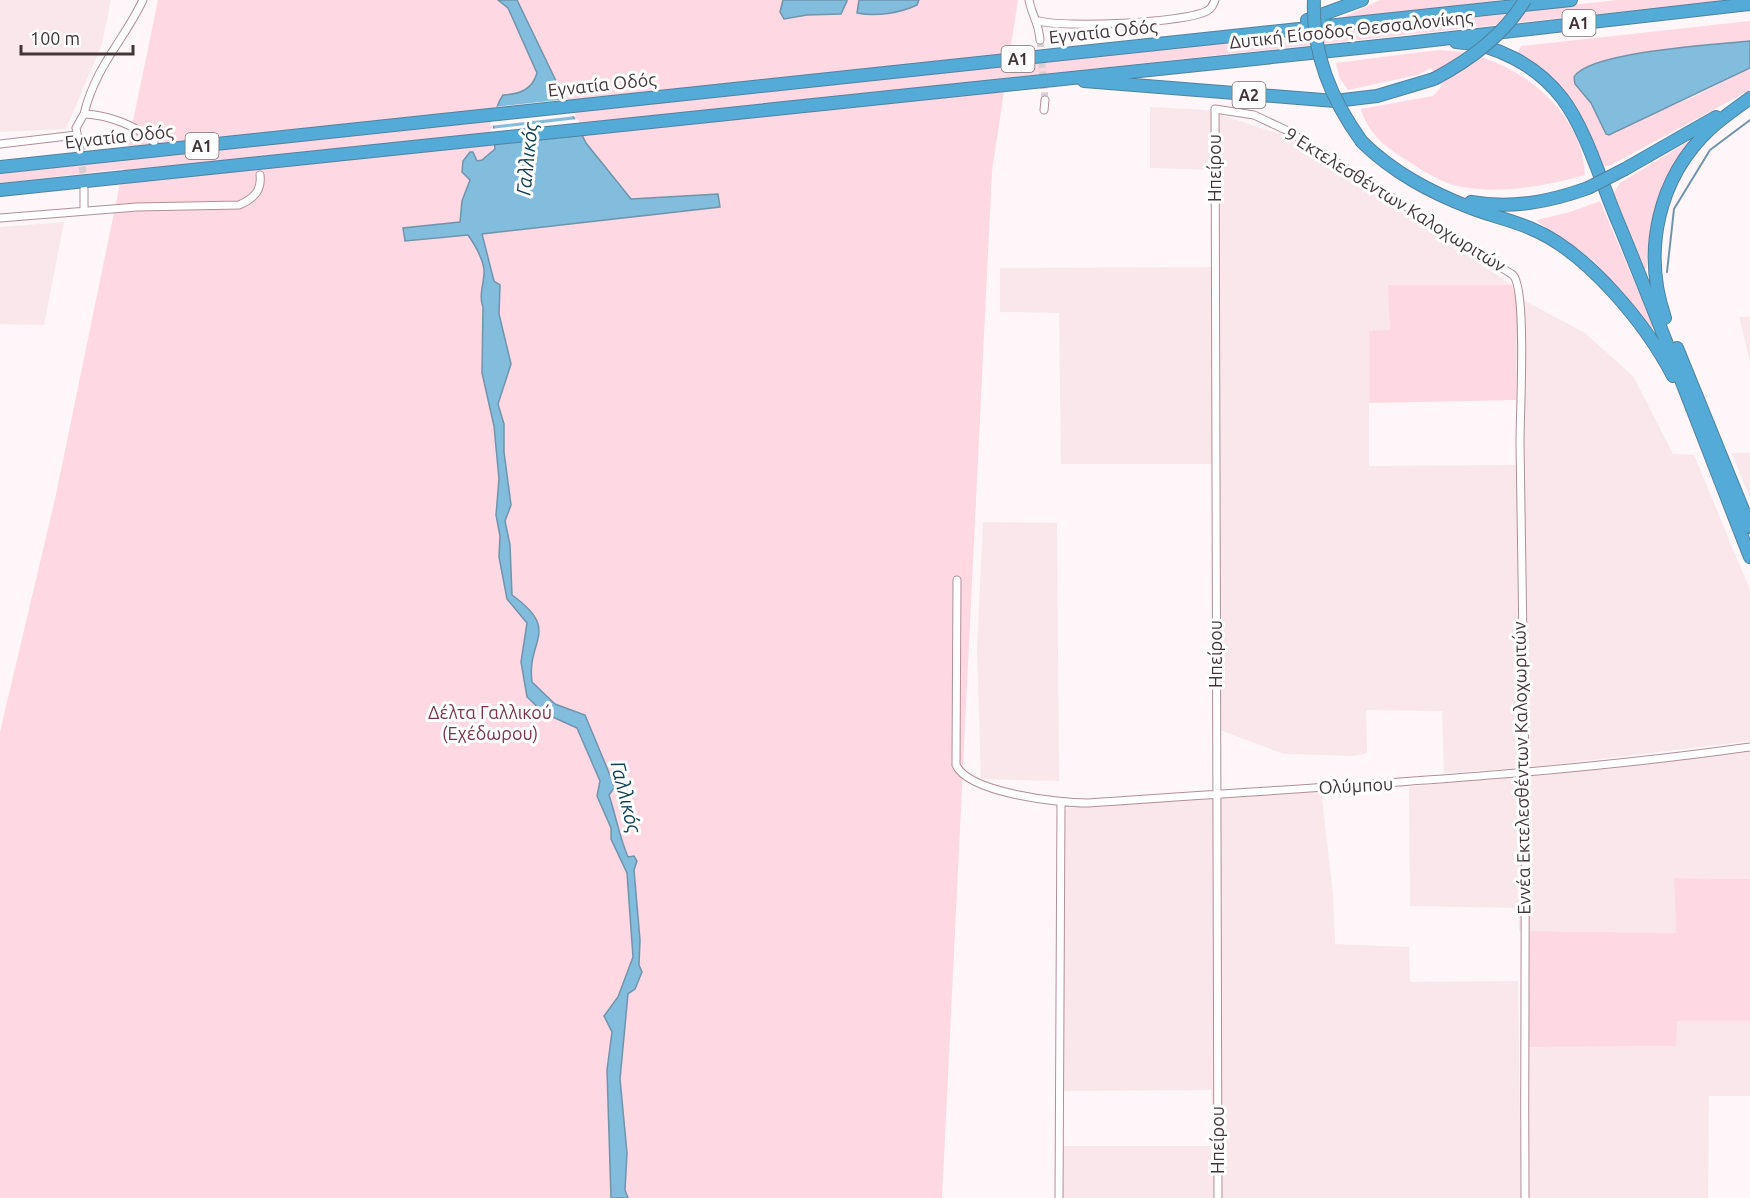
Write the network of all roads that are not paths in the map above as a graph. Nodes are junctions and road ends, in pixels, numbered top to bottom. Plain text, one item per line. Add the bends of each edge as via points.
1 (143, 0) edge
2 (1029, 0) edge
3 (1215, 0) edge
4 (1314, 0) edge
5 (1362, 0) edge
6 (1525, 0) edge
7 (1571, 0) edge
8 (1750, 4) edge
9 (1039, 21) junction
10 (1208, 39) junction
11 (1040, 40) tunnel mouth
12 (1407, 43) junction
13 (1062, 79) junction
14 (1750, 98) edge
15 (1045, 100) tunnel mouth
16 (1215, 109) joint
17 (1044, 110) dead end
18 (84, 114) junction
19 (322, 124) dead end
20 (385, 126) junction
21 (76, 135) junction
22 (148, 143) joint
23 (0, 144) edge
24 (387, 148) junction
25 (80, 149) tunnel mouth
26 (101, 156) junction
27 (324, 163) dead end
28 (0, 167) edge
29 (260, 175) dead end
30 (104, 178) junction
31 (145, 180) dead end
32 (84, 189) tunnel mouth
33 (0, 190) edge
34 (1452, 199) junction
35 (84, 210) junction
36 (0, 218) edge
37 (1521, 338) joint
38 (1693, 414) junction
39 (1750, 527) edge
40 (1750, 557) edge
41 (957, 580) dead end
42 (1750, 747) edge
43 (1525, 773) junction
44 (1216, 794) junction
45 (1061, 803) junction
46 (1059, 1198) edge
47 (1218, 1198) edge
48 (1525, 1198) edge

1 - 18 street via 96,75
2 - 9 street
3 - 9 street via 1202,13 1164,19 1071,25
4 - 34 highway, bridge via 1315,34 1326,79 1339,108 1362,142 1414,183
5 - 10 highway via 1305,21
6 - 13 highway, Α2, bridge via 1486,45 1434,79 1377,96 1335,101
7 - 10 highway, Δυτική Είσοδος Θεσσαλονίκης / Α1
8 - 12 highway, Δυτική Είσοδος Θεσσαλονίκης / Α1
9 - 11 street
10 - 20 highway, Εγνατία Οδός / Α1
12 - 13 highway, Δυτική Είσοδος Θεσσαλονίκης / Α1
12 - 38 highway via 1467,42 1499,51 1540,76 1562,98 1578,125 1668,342
13 - 24 highway, Α1
14 - 34 highway, bridge via 1588,188 1522,205
14 - 39 highway via 1710,129 1672,179 1659,214 1654,255 1658,293 1668,327
15 - 17 street
16 - 37 street, 9 Εκτελεσθέντων Καλοχωριτών via 1254,115 1288,131 1513,275 1520,287
16 - 44 street, Ηπείρου
18 - 21 street
18 - 22 street via 127,125 146,134
19 - 20 highway
20 - 26 highway, Εγνατία Οδός / Α1
21 - 23 street
21 - 25 street
22 - 26 highway
24 - 27 highway
24 - 30 highway, Α1
26 - 28 highway, Εγνατία Οδός / Α1
29 - 35 street via 259,189 250,201 239,206
30 - 31 highway
30 - 33 highway, Α1
32 - 35 street
34 - 38 highway via 1534,230 1595,271 1667,363
35 - 36 street
37 - 43 street, Εννέα Εκτελεσθέντων Καλοχωριτών via 1519,517
38 - 40 highway
41 - 45 street, Ολύμπου via 956,765 964,777
42 - 43 street, Ολύμπου
43 - 44 street, Ολύμπου
43 - 48 street, Εννέα Εκτελεσθέντων Καλοχωριτών
44 - 45 street, Ολύμπου
44 - 47 street, Ηπείρου
45 - 46 street

